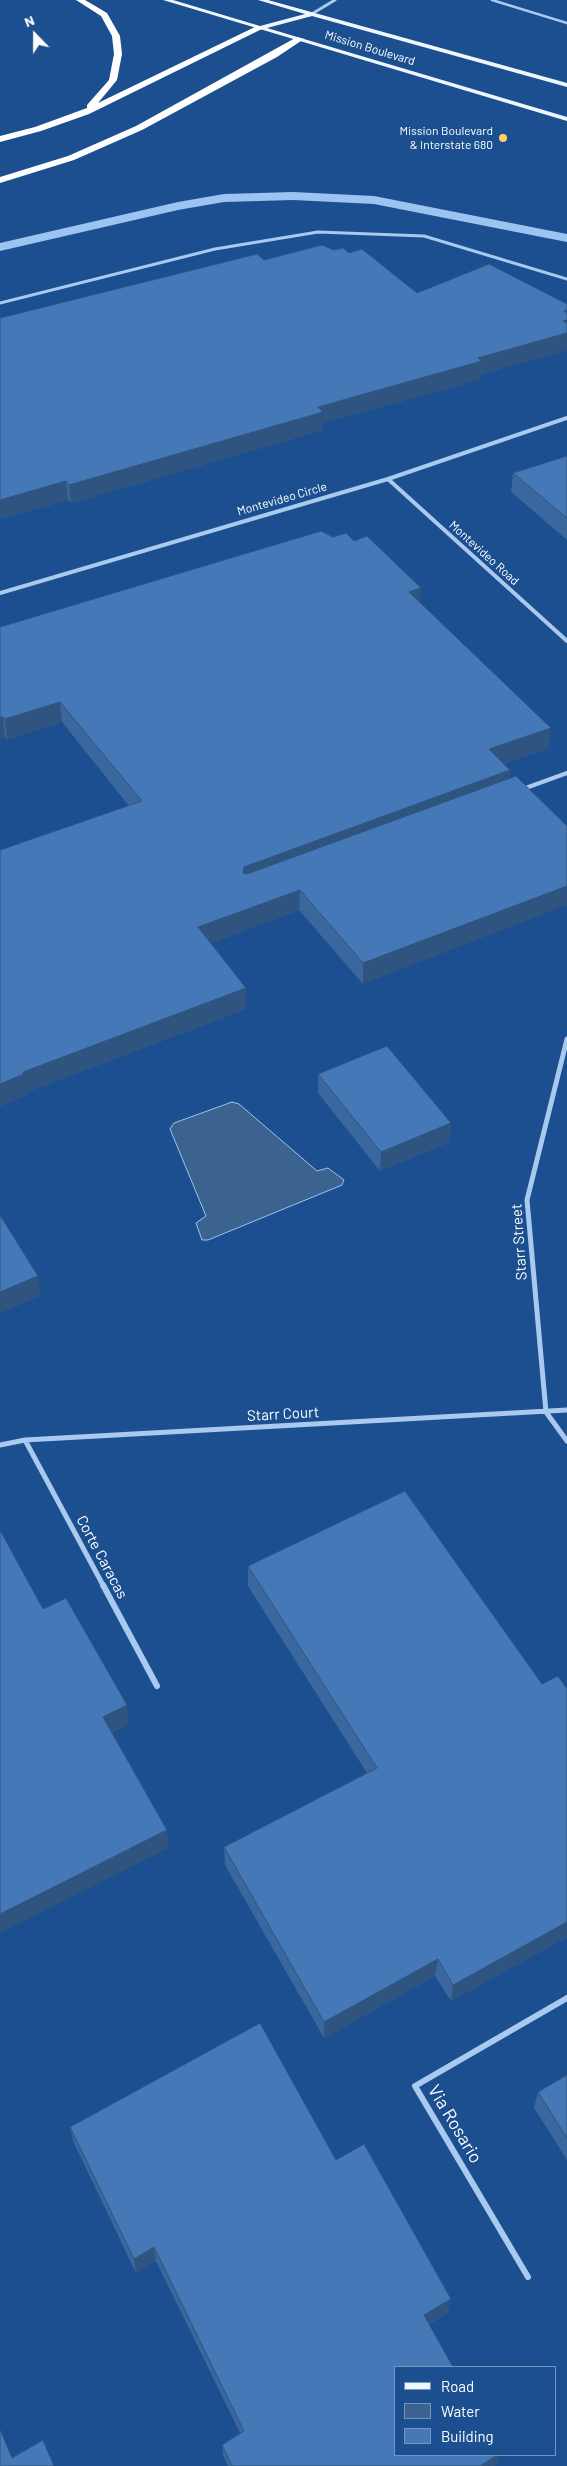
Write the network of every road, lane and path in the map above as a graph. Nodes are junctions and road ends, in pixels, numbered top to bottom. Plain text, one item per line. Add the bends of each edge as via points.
1 (80, 0) edge
2 (166, 0) edge
3 (261, 0) edge
4 (335, 0) edge
5 (492, 0) edge
6 (310, 15) junction
7 (307, 23) dead end
8 (567, 23) edge
9 (260, 28) junction
10 (302, 35) junction
11 (567, 85) edge
12 (86, 112) junction
13 (567, 119) edge
14 (0, 139) edge
15 (0, 180) edge
16 (567, 279) edge
17 (0, 303) edge
18 (567, 418) edge
19 (388, 478) junction
20 (0, 593) edge
21 (567, 641) edge
22 (567, 773) edge
23 (521, 790) edge
24 (567, 1039) edge
25 (567, 1410) edge
26 (546, 1412) junction
27 (25, 1440) junction
28 (567, 1441) edge
29 (0, 1444) edge
30 (157, 1686) dead end
31 (567, 1998) edge
32 (528, 2277) dead end

1 - 12 highway via 104,15 116,36 118,54 113,80
2 - 9 main road, Mission Boulevard
3 - 6 main road, Mission Boulevard
4 - 6 street
5 - 8 lane
6 - 7 main road
6 - 9 main road
6 - 11 main road, Mission Boulevard
9 - 10 main road, Mission Boulevard
9 - 12 highway
10 - 13 main road, Mission Boulevard
10 - 15 highway via 274,55 139,128 71,158
12 - 14 highway
16 - 17 street via 424,236 318,232 215,249
18 - 19 street, Montevideo Circle
19 - 20 street, Montevideo Circle
19 - 21 street, Montevideo Road
22 - 23 street
24 - 26 street, Starr Street via 527,1200
25 - 26 street, Starr Court
26 - 27 street, Starr Court
26 - 28 street
27 - 29 street, Starr Court
27 - 30 street, Corte Caracas
31 - 32 street, Via Rosario via 415,2086

